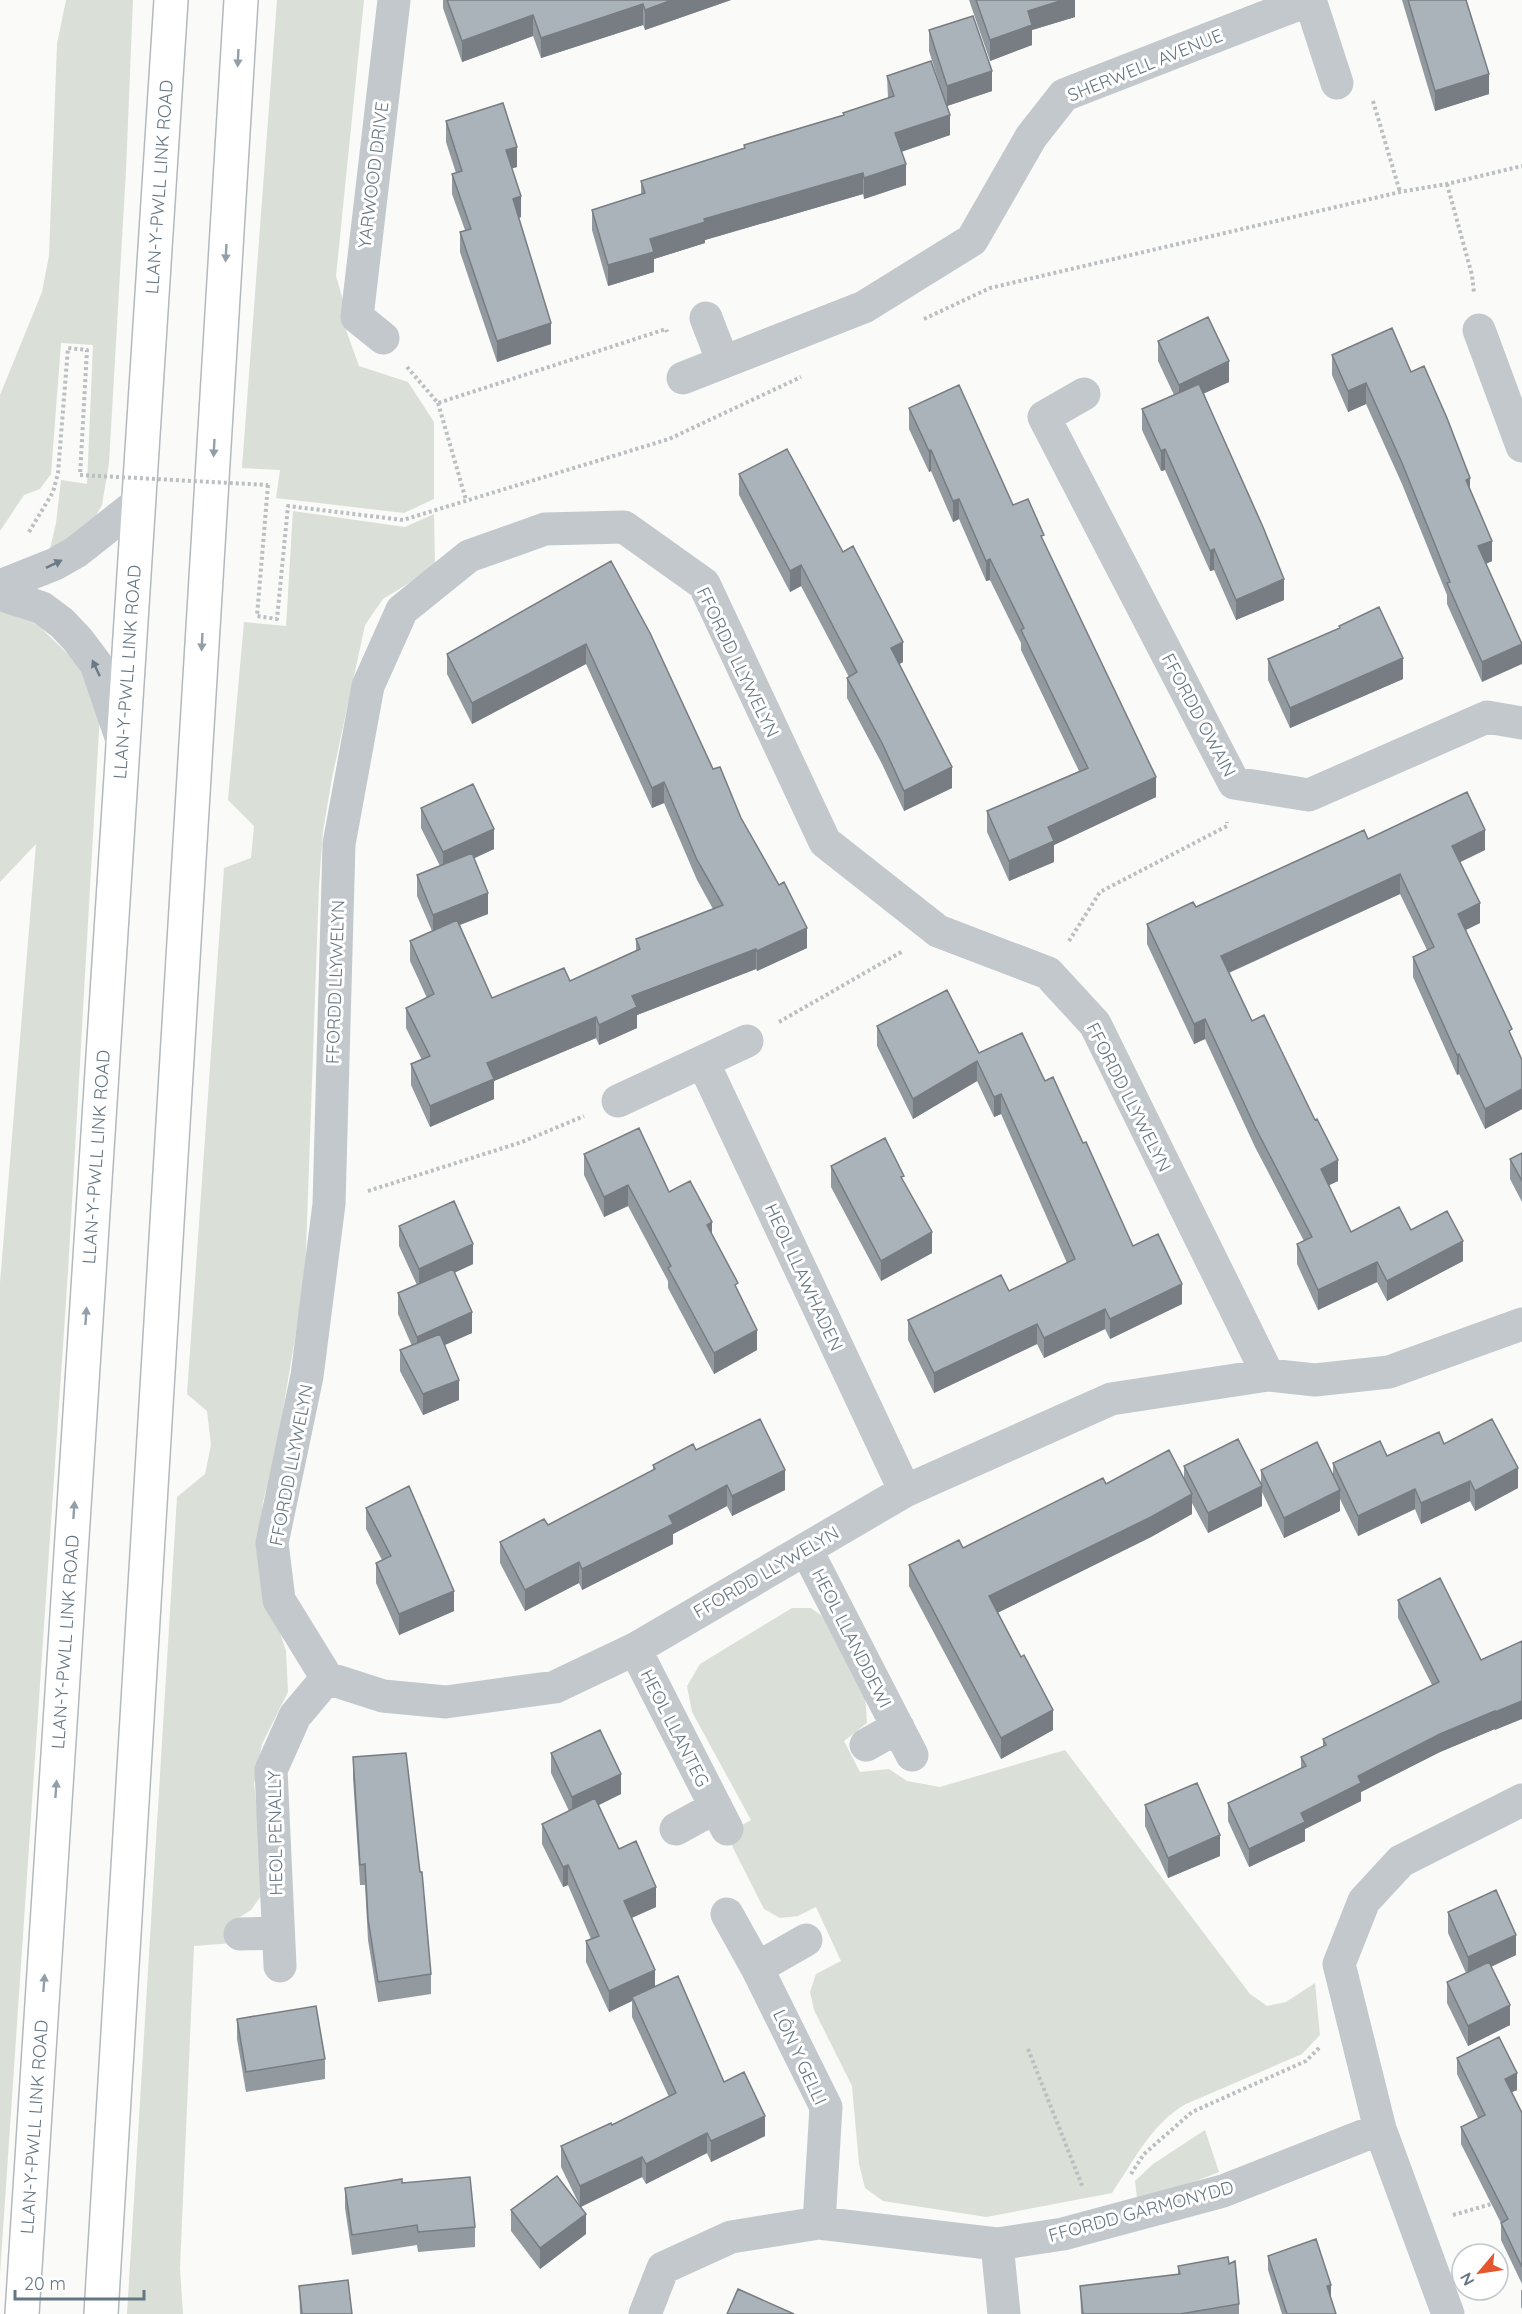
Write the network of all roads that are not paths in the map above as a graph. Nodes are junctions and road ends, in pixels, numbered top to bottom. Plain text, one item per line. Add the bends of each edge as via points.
1 (171, 0) edge
2 (242, 0) edge
3 (394, 0) edge
4 (1310, 0) edge
5 (1337, 83) road end
6 (706, 318) dead end
7 (1479, 330) road end
8 (383, 338) road end
9 (723, 362) junction
10 (683, 378) road end
11 (1084, 394) dead end
12 (1522, 446) edge
13 (138, 503) junction
14 (0, 586) edge
15 (0, 594) edge
16 (1522, 723) edge
17 (123, 743) junction
18 (747, 1041) road end
19 (703, 1062) junction
20 (618, 1101) road end
21 (1522, 1324) edge
22 (1268, 1376) junction
23 (905, 1491) junction
24 (806, 1549) junction
25 (634, 1648) junction
26 (327, 1678) junction
27 (866, 1745) dead end
28 (1522, 1800) edge
29 (676, 1829) dead end
30 (727, 1914) dead end
31 (277, 1933) junction
32 (240, 1934) dead end
33 (806, 1940) dead end
34 (280, 1966) dead end
35 (757, 1968) junction
36 (1380, 2129) junction
37 (819, 2223) junction
38 (997, 2244) junction
39 (22, 2314) edge
40 (101, 2314) edge
41 (645, 2314) edge
42 (1004, 2314) edge
43 (1448, 2314) edge

1 - 13 highway, LLAN-Y-PWLL LINK ROAD
2 -> 40 highway
3 - 8 street, YARWOOD DRIVE via 357,317
4 - 5 street, SHERWELL AVENUE
4 - 9 street, SHERWELL AVENUE via 1064,95 1031,137 972,240 864,307
6 - 9 street
7 - 12 street
9 - 10 street, SHERWELL AVENUE
11 - 16 street, FFORDD OWAIN via 1044,417 1234,783 1309,795 1487,717
14 -> 13 street via 76,552
13 - 17 highway, LLAN-Y-PWLL LINK ROAD
17 -> 15 street via 96,664 78,640 42,608
39 -> 17 highway, LLAN-Y-PWLL LINK ROAD
18 - 19 street
19 - 20 street
19 - 23 street, HEOL LLAWHADEN
21 - 22 street, FFORDD LLYWELYN via 1389,1372 1315,1380
22 - 23 street, FFORDD LLYWELYN via 1111,1399
22 - 26 street, FFORDD LLYWELYN via 1095,1024 1048,973 938,931 825,842 704,584 624,527 545,529 469,556 402,610 368,686 339,844 329,1204 308,1376 272,1543 279,1600
23 - 24 street, FFORDD LLYWELYN
24 - 25 street, FFORDD LLYWELYN
24 - 27 street, HEOL LLANDDEWI via 905,1741
25 - 26 street, FFORDD LLYWELYN via 555,1688 446,1702 383,1696
25 - 29 street, HEOL LLANTEG via 721,1818
26 - 31 street, HEOL PENALLY via 295,1716 270,1770
28 - 36 street via 1401,1861 1364,1901 1339,1964
30 - 35 street, LÔN Y GELLI
31 - 32 street
31 - 34 street, HEOL PENALLY
33 - 35 street
35 - 37 street, LÔN Y GELLI via 826,2107
36 - 38 street, FFORDD GARMONYDD via 1223,2191 1062,2234
36 - 43 street
37 - 38 street, FFORDD GARMONYDD
37 - 41 street, FFORDD GARMONYDD via 731,2237 663,2268
38 - 42 street

